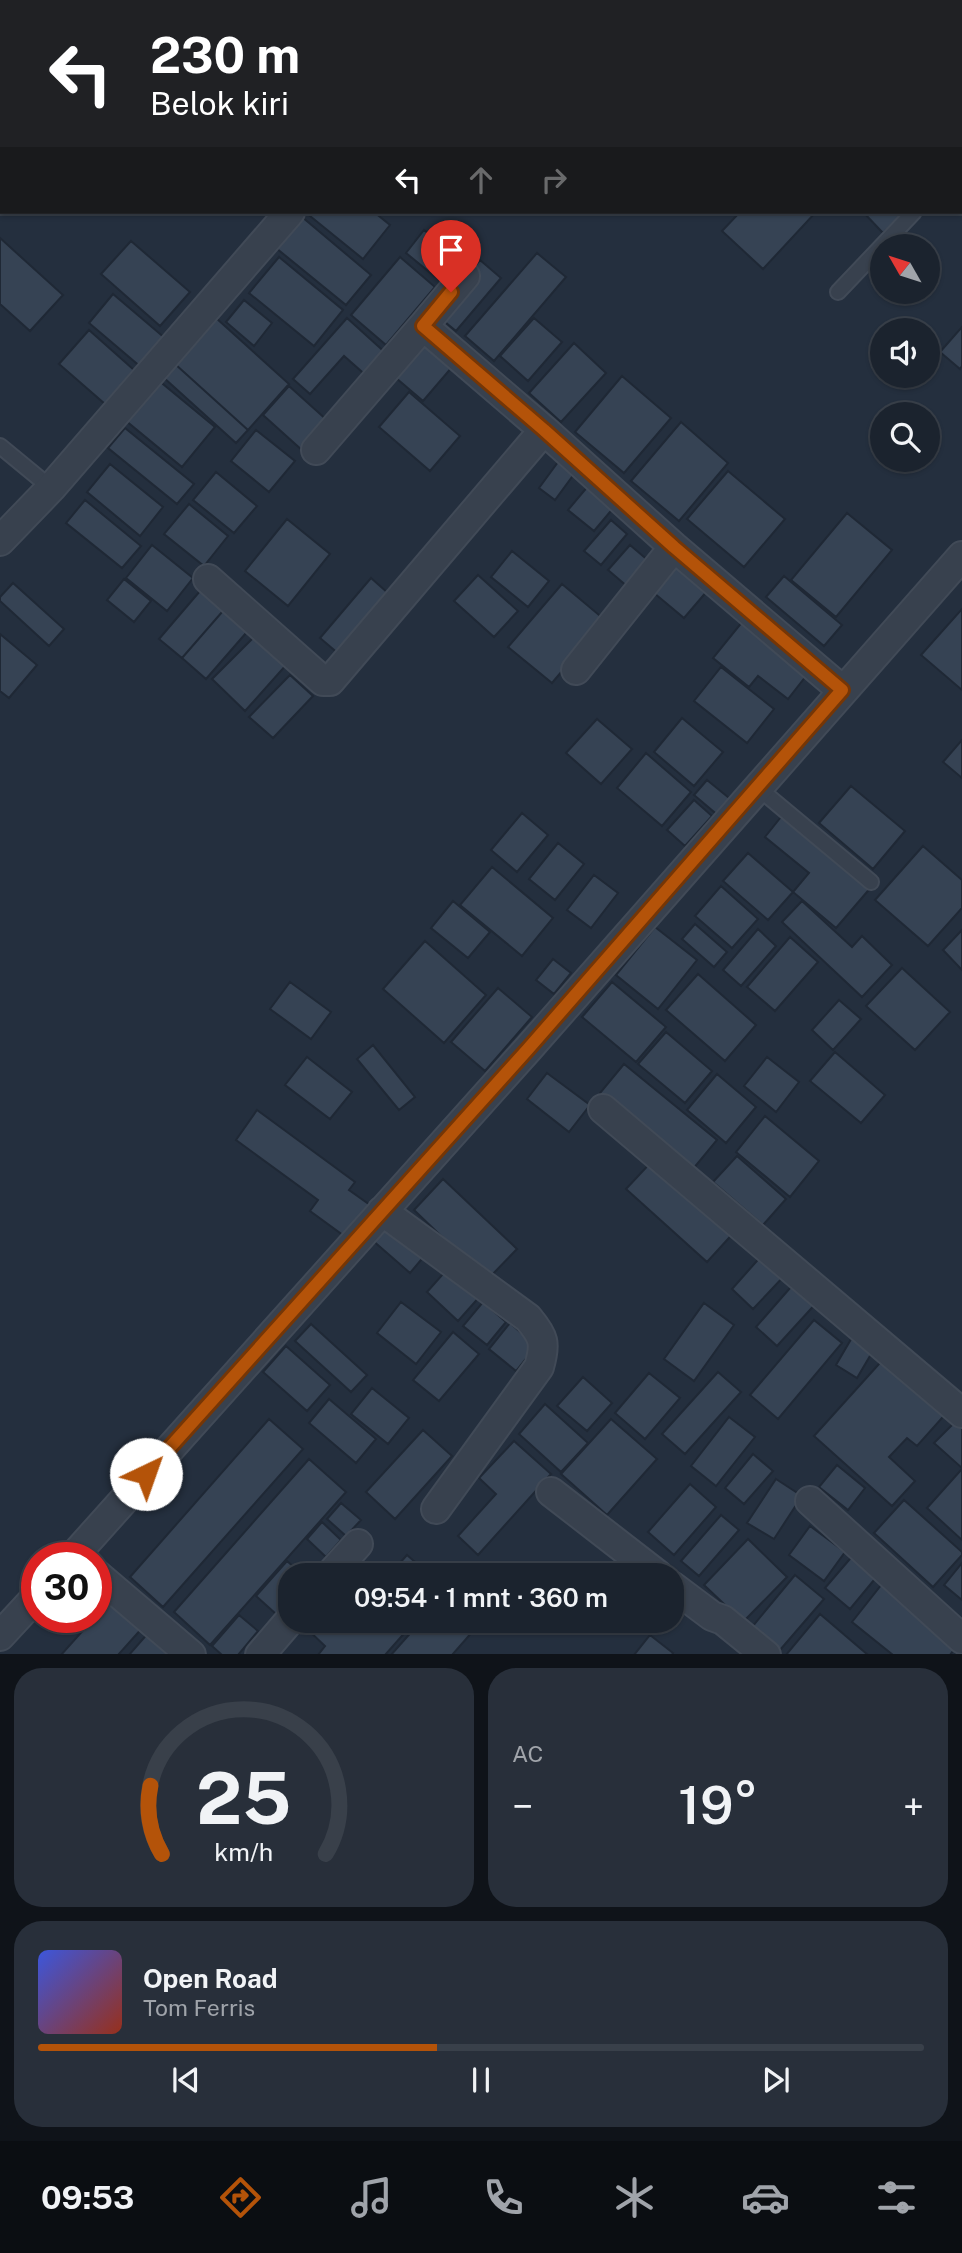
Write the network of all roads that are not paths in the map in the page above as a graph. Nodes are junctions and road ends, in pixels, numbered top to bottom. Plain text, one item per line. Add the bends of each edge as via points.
1 (288, 214) edge
2 (912, 214) edge
3 (465, 276) dead end
4 (838, 292) dead end
5 (423, 326) junction
6 (544, 430) junction
7 (0, 446) edge
8 (316, 450) dead end
9 (51, 488) junction
10 (0, 541) edge
11 (674, 547) junction
12 (962, 556) edge
13 (208, 579) dead end
14 (576, 670) dead end
15 (842, 690) junction
16 (757, 787) junction
17 (871, 882) dead end
18 (603, 1109) dead end
19 (382, 1211) junction
20 (962, 1413) edge
21 (551, 1492) dead end
22 (810, 1501) dead end
23 (436, 1509) dead end
24 (87, 1542) edge
25 (358, 1544) dead end
26 (341, 1563) edge
27 (643, 1563) edge
28 (112, 1587) edge
29 (684, 1595) edge
30 (21, 1613) edge
31 (279, 1633) edge
32 (0, 1636) edge
33 (962, 1639) edge
34 (191, 1654) edge
35 (260, 1654) edge
36 (765, 1654) edge

1 - 9 street
2 - 4 lane
3 - 5 street
5 - 6 street
5 - 8 street
6 - 11 street
6 - 13 street via 330,681 323,681
7 - 9 lane
9 - 10 street
11 - 14 street
11 - 15 street
12 - 15 street
15 - 16 street
16 - 17 lane
16 - 19 street
18 - 20 street
19 - 23 street via 528,1318 544,1344 539,1367
19 - 24 street
21 - 27 street
22 - 33 street
25 - 26 street
28 - 34 street
29 - 36 street
30 - 32 street
31 - 35 street

